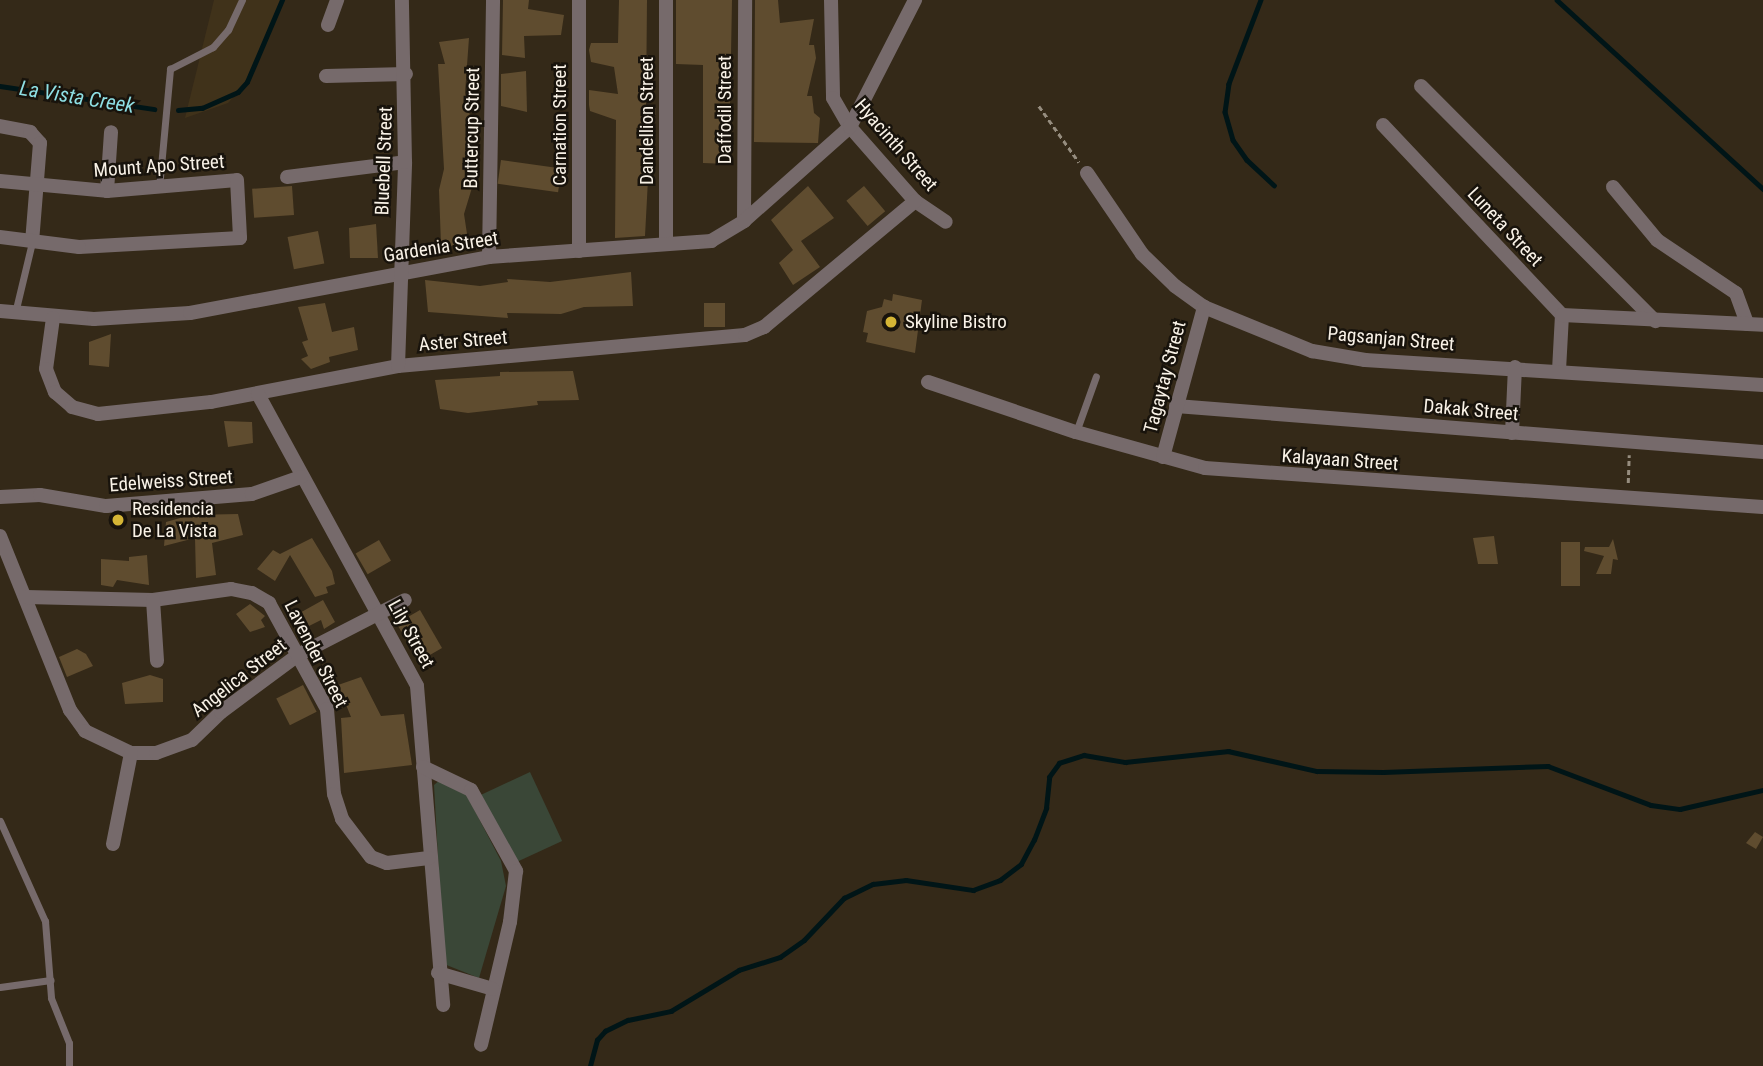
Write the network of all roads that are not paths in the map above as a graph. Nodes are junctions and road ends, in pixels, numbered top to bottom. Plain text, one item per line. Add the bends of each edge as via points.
1 (242, 0) edge
2 (337, 0) edge
3 (402, 0) edge
4 (493, 0) edge
5 (579, 0) edge
6 (666, 0) edge
7 (746, 0) edge
8 (831, 0) edge
9 (915, 0) edge
10 (328, 25) dead end
11 (406, 74) junction
12 (326, 76) dead end
13 (1421, 86) dead end
14 (1382, 125) dead end
15 (0, 126) edge
16 (850, 127) junction
17 (111, 132) dead end
18 (405, 162) junction
19 (1087, 173) road end
20 (288, 177) dead end
21 (0, 181) edge
22 (37, 187) junction
23 (1613, 187) dead end
24 (159, 189) junction
25 (107, 191) junction
26 (915, 201) junction
27 (744, 221) junction
28 (946, 222) dead end
29 (0, 237) edge
30 (32, 242) junction
31 (666, 243) junction
32 (579, 251) junction
33 (489, 257) junction
34 (400, 273) junction
35 (1203, 307) junction
36 (7, 312) edge
37 (1562, 315) junction
38 (53, 318) junction
39 (1655, 321) junction
40 (1747, 324) junction
41 (1763, 325) edge
42 (398, 366) junction
43 (1515, 367) junction
44 (1559, 370) junction
45 (1096, 376) dead end
46 (928, 382) dead end
47 (1763, 384) edge
48 (257, 394) junction
49 (1177, 406) junction
50 (1076, 432) junction
51 (1512, 433) junction
52 (1763, 452) edge
53 (1163, 457) junction
54 (300, 477) junction
55 (0, 497) edge
56 (1763, 507) edge
57 (0, 536) edge
58 (26, 597) junction
59 (153, 600) junction
60 (405, 600) dead end
61 (378, 615) junction
62 (298, 655) junction
63 (157, 661) dead end
64 (131, 753) junction
65 (423, 767) junction
66 (0, 821) edge
67 (113, 844) dead end
68 (429, 858) junction
69 (438, 973) junction
70 (51, 980) junction
71 (0, 987) edge
72 (493, 989) junction
73 (443, 1005) dead end
74 (481, 1045) dead end
75 (69, 1066) edge

1 - 24 lane via 228,30 213,47 170,69
2 - 10 street
3 - 11 street, Bluebell Street
4 - 33 street, Buttercup Street
5 - 32 street, Carnation Street
6 - 31 street, Dandellion Street
7 - 27 street, Daffodil Street
8 - 16 street, Hyacinth Street via 830,86
9 - 16 street
11 - 12 street
11 - 18 street, Bluebell Street
13 - 39 street
14 - 37 street, Luneta Street
15 - 22 street via 38,138
16 - 26 street, Hyacinth Street
16 - 27 street, Gardenia Street
17 - 25 street
18 - 20 street
18 - 34 street, Bluebell Street
19 - 35 street, Pagsanjan Street via 1143,254
21 - 22 street, Mount Apo Street
22 - 25 street, Mount Apo Street
22 - 30 street
23 - 40 street via 1657,240 1736,293
24 - 25 street, Mount Apo Street
24 - 30 street, Mount Apo Street via 237,180 240,239 110,247
26 - 28 street, Hyacinth Street
26 - 42 street, Aster Street via 764,327 745,335
27 - 31 street, Gardenia Street via 711,241
29 - 30 street
30 - 36 lane
31 - 32 street, Gardenia Street
32 - 33 street, Gardenia Street
33 - 34 street, Gardenia Street
34 - 38 street, Gardenia Street via 190,313
34 - 42 street, Bluebell Street
35 - 43 street, Pagsanjan Street via 1281,340 1338,357
35 - 49 street, Tagaytay Street
36 - 38 street, Gardenia Street
37 - 39 street
37 - 44 street
38 - 48 street, Aster Street via 46,369 55,393 72,408 98,414
39 - 40 street
40 - 41 street
42 - 48 street, Aster Street
43 - 44 street, Pagsanjan Street
43 - 51 street
44 - 47 street, Pagsanjan Street
45 - 50 lane
46 - 50 street, Kalayaan Street
48 - 54 street, Lily Street
49 - 51 street, Dakak Street
49 - 53 street, Tagaytay Street
50 - 53 street, Kalayaan Street
51 - 52 street, Dakak Street
53 - 56 street, Kalayaan Street via 1244,473
54 - 55 street, Edelweiss Street via 252,494 106,506 40,495
54 - 61 street, Lily Street
57 - 58 street
58 - 59 street, Lavender Street
58 - 64 street via 70,710 85,731
59 - 62 street, Lavender Street via 231,589 252,593 269,603
59 - 63 street
60 - 61 street, Angelica Street
61 - 62 street, Angelica Street
61 - 65 street, Lily Street via 417,686
62 - 64 street, Angelica Street via 220,712 192,740 156,753
62 - 68 street, Lavender Street via 330,720 334,794 354,838 371,857 387,863
64 - 67 street
65 - 68 street, Lily Street
65 - 72 street via 471,790 516,871 510,922
66 - 70 lane via 45,921
68 - 69 street, Lily Street
69 - 72 street
69 - 73 street, Lily Street
70 - 71 lane
70 - 75 lane via 51,998 69,1043
72 - 74 street

